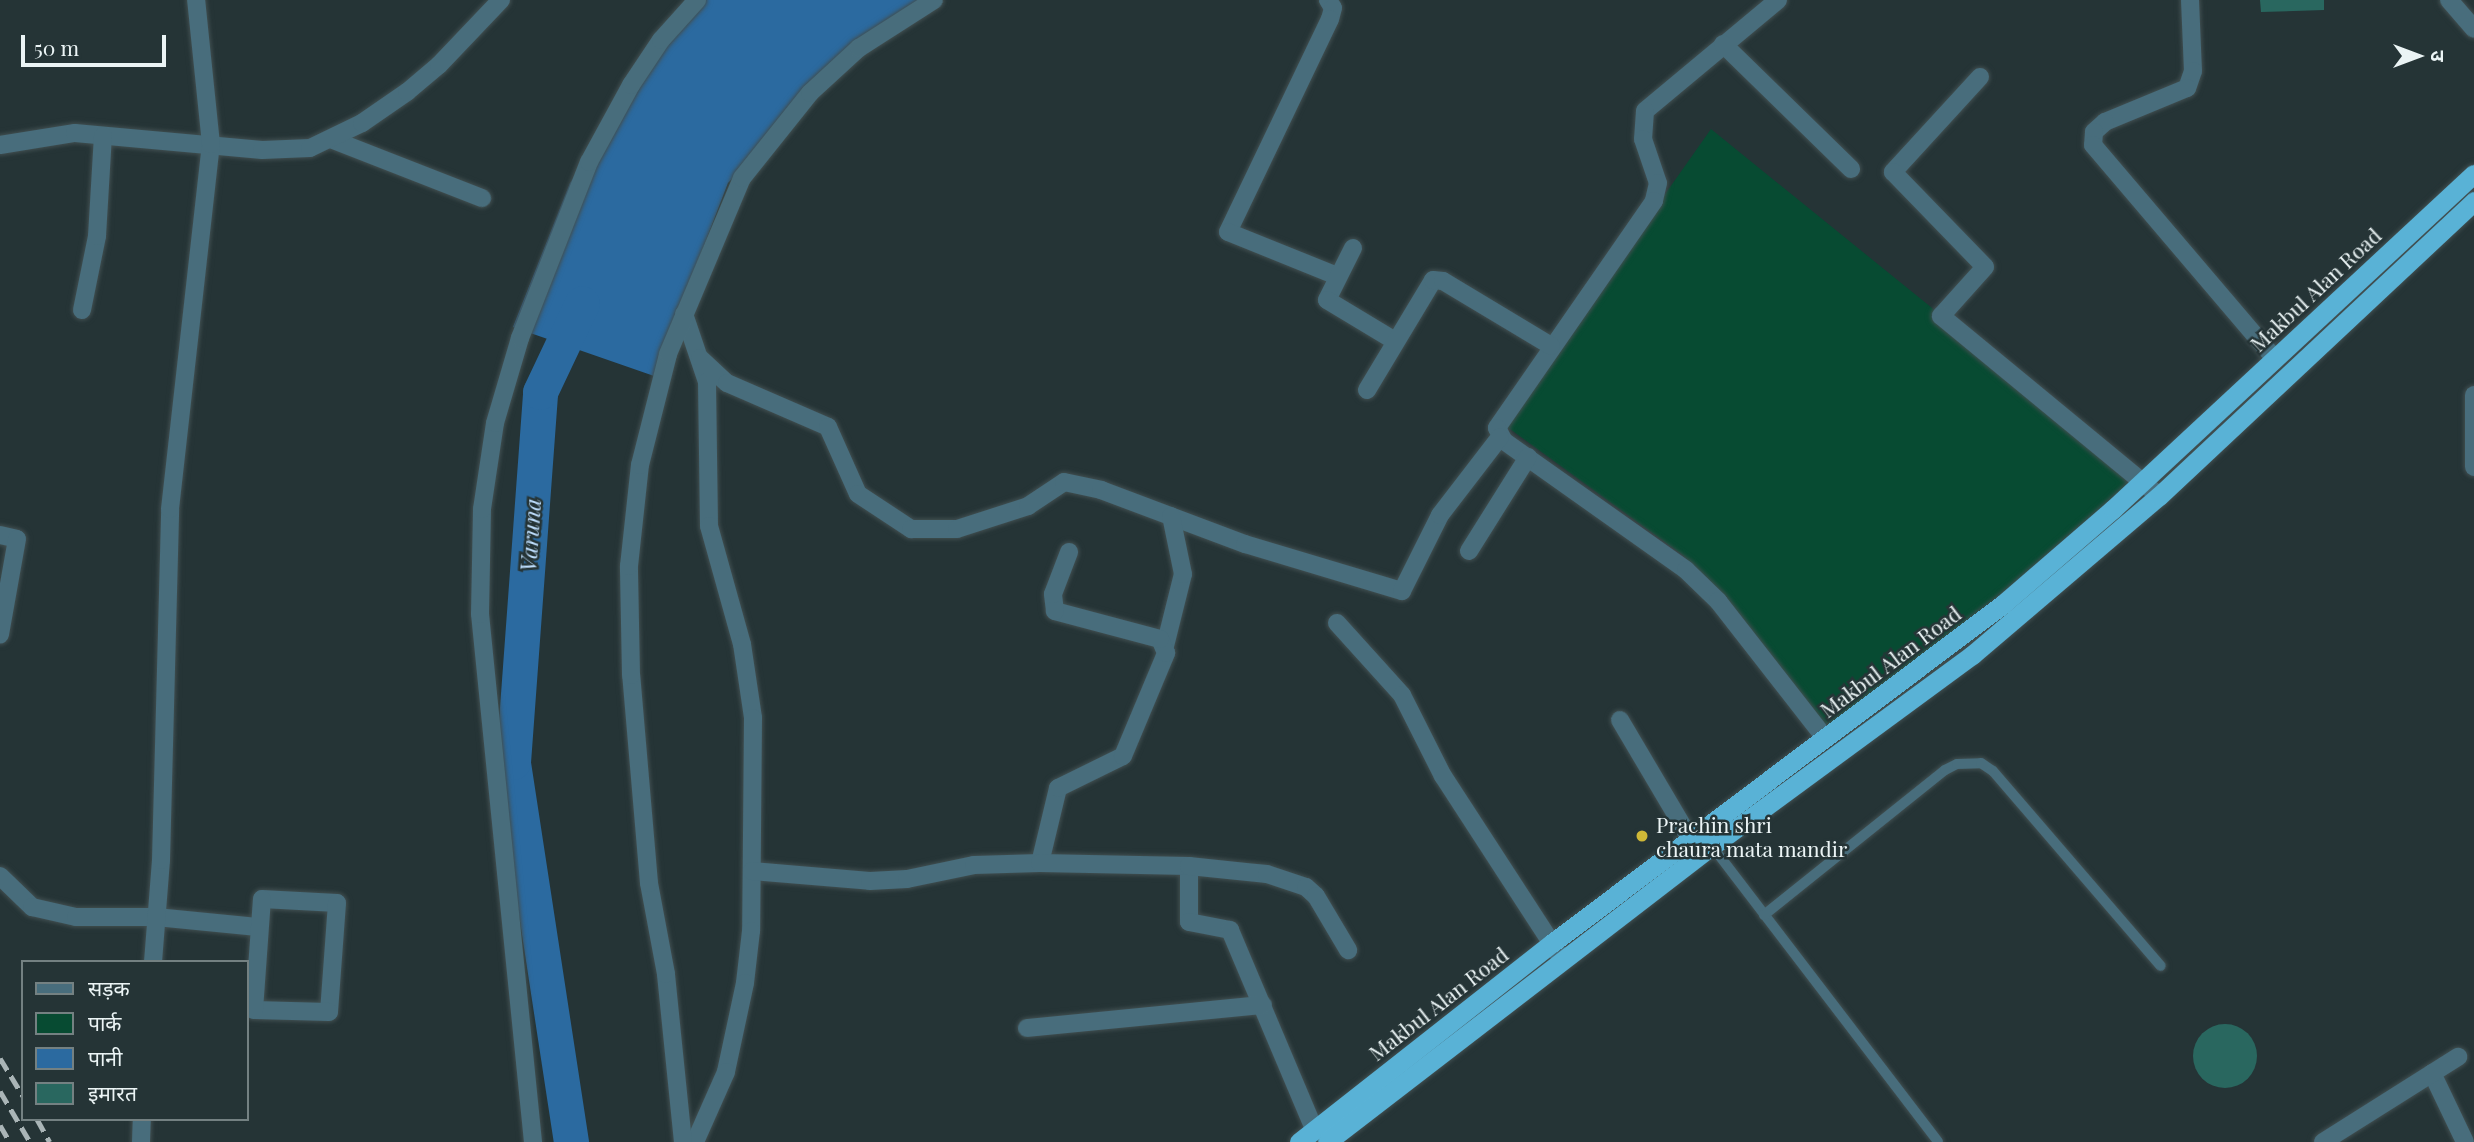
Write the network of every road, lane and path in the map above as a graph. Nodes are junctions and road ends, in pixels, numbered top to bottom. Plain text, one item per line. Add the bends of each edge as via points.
1 (196, 0) edge
2 (501, 0) edge
3 (697, 0) edge
4 (934, 0) edge
5 (1328, 0) edge
6 (1778, 0) edge
7 (2190, 0) edge
8 (2449, 0) edge
9 (2474, 29) edge
10 (1723, 44) junction
11 (1980, 77) dead end
12 (103, 136) junction
13 (333, 140) junction
14 (211, 144) junction
15 (0, 145) edge
16 (1851, 169) dead end
17 (2474, 174) edge
18 (482, 198) dead end
19 (2474, 201) edge
20 (1353, 248) dead end
21 (1337, 276) junction
22 (82, 310) dead end
23 (684, 314) junction
24 (1395, 341) junction
25 (1551, 346) junction
26 (700, 358) junction
27 (2273, 358) junction
28 (1367, 390) dead end
29 (2474, 395) edge
30 (1500, 437) junction
31 (1528, 457) junction
32 (2474, 467) edge
33 (2143, 479) junction
34 (2159, 496) junction
35 (1171, 516) junction
36 (0, 535) edge
37 (1469, 551) dead end
38 (1069, 552) dead end
39 (1337, 623) dead end
40 (0, 634) edge
41 (1165, 646) junction
42 (1890, 689) junction
43 (1903, 706) junction
44 (1620, 720) dead end
45 (1825, 738) junction
46 (1701, 847) junction
47 (1040, 863) junction
48 (1189, 866) junction
49 (752, 871) junction
50 (0, 876) edge
51 (1764, 915) junction
52 (156, 917) junction
53 (258, 927) junction
54 (1552, 943) junction
55 (1348, 950) dead end
56 (153, 960) edge
57 (1564, 962) junction
58 (2161, 966) dead end
59 (1263, 1004) junction
60 (1027, 1028) dead end
61 (2458, 1057) dead end
62 (2432, 1073) junction
63 (142, 1121) edge
64 (1313, 1138) edge
65 (141, 1142) edge
66 (533, 1142) edge
67 (683, 1142) edge
68 (695, 1142) edge
69 (1938, 1142) edge
70 (2323, 1142) edge
71 (2465, 1142) edge

1 - 14 street
2 - 13 street via 439,65 384,109
3 - 66 street via 631,85 589,162 520,338 495,423 482,509 480,614
4 - 23 street via 859,48 770,137 741,178
5 - 21 street via 1333,8 1331,19 1228,232
6 - 10 street
7 - 27 street via 2193,71 2187,88 2105,122 2094,132 2093,145
8 - 9 street
10 - 16 street
10 - 25 street via 1645,111 1643,139 1658,191
11 - 33 street via 1894,172 1985,267 1941,316
12 - 14 street
12 - 15 street via 75,133
12 - 22 street via 97,236
13 - 14 street via 289,151
13 - 18 street
14 - 52 street via 170,509
17 - 27 highway, Makbul Alan Road
19 - 34 highway, Makbul Alan Road
20 - 21 street
21 - 24 street via 1326,296 1329,304
23 - 26 street
23 - 67 street via 668,354 640,465 629,566 631,675 649,883 666,974
24 - 25 street via 1427,283 1437,279
24 - 28 street
25 - 30 street via 1498,423
26 - 35 street via 727,383 828,426 858,494 911,529 957,529 1028,506 1064,482 1101,490
26 - 49 street via 709,410 709,526 751,685
27 - 33 highway, Makbul Alan Road
29 - 32 street
30 - 31 street
30 - 35 street via 1440,515 1402,591 1245,544
31 - 37 street
31 - 45 street via 1686,569 1718,601
33 - 34 street
33 - 42 highway, Makbul Alan Road via 2003,604
34 - 43 highway, Makbul Alan Road via 1972,655
35 - 41 street via 1183,575
36 - 40 street via 17,539
38 - 41 street via 1053,594 1055,611 1153,636
39 - 54 street via 1402,695 1456,798
41 - 47 street via 1164,659 1123,756 1058,789
42 - 43 highway
42 - 45 highway, Makbul Alan Road
43 - 46 highway, Makbul Alan Road
44 - 46 street
45 - 46 highway, Makbul Alan Road
46 - 51 lane
46 - 54 highway, Makbul Alan Road
46 - 57 highway, Makbul Alan Road
47 - 48 street
47 - 49 street via 974,865 890,881
48 - 55 street via 1267,874 1306,887 1329,914
48 - 59 street via 1189,922 1230,930
49 - 68 street via 751,931 738,1026 715,1105
50 - 52 street via 32,907 76,917
51 - 58 lane via 1945,770 1957,764 1981,763 1993,771
51 - 69 lane
52 - 53 street
52 - 56 street
53 - 53 street via 262,899 337,903 328,1012 254,1010
54 - 57 street
54 - 64 highway, Makbul Alan Road
57 - 64 highway, Makbul Alan Road
59 - 60 street
59 - 64 street
61 - 62 street
62 - 70 street
62 - 71 street
63 - 65 street

